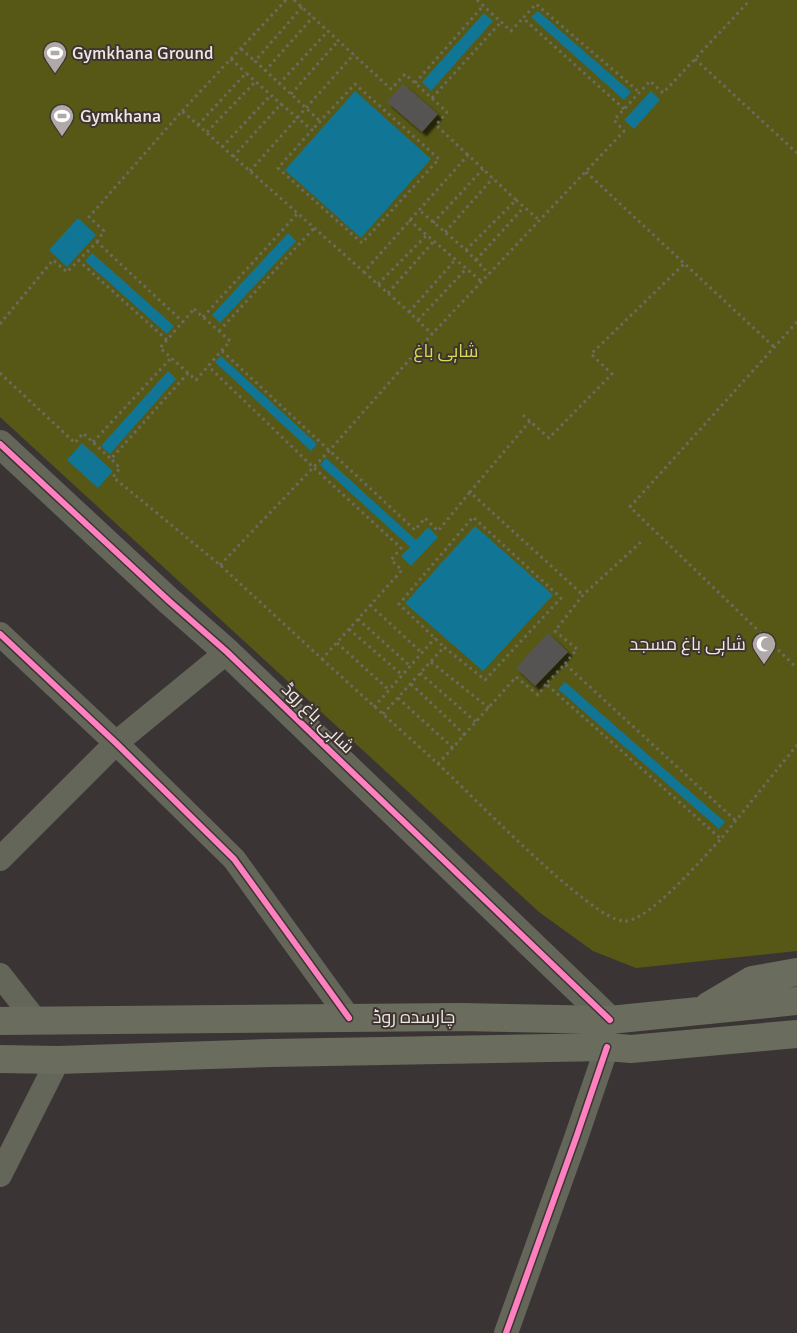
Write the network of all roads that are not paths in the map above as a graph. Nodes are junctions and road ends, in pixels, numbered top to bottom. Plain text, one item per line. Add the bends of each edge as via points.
1 (0, 444) edge
2 (0, 634) edge
3 (227, 652) junction
4 (116, 743) junction
5 (0, 859) edge
6 (797, 972) edge
7 (0, 975) edge
8 (797, 1001) edge
9 (700, 1010) junction
10 (349, 1018) junction
11 (610, 1020) junction
12 (0, 1021) edge
13 (36, 1021) junction
14 (797, 1034) edge
15 (709, 1042) junction
16 (619, 1048) junction
17 (797, 1051) edge
18 (0, 1059) edge
19 (58, 1060) junction
20 (0, 1176) edge
21 (506, 1333) edge

1 - 3 street, شاہی باغ روڈ
2 - 4 street
3 - 4 street
3 - 11 street, شاہی باغ روڈ
4 - 5 street
4 - 10 street via 234,859
6 - 9 main road via 752,980
7 - 13 street
8 - 9 main road, چارسدہ روڈ
9 - 11 main road, چارسدہ روڈ
10 - 11 main road, چارسدہ روڈ via 461,1016
10 - 13 main road, چارسدہ روڈ
11 - 16 main road
12 - 13 main road, چارسدہ روڈ
14 - 15 main road, چارسدہ روڈ
15 - 16 main road, چارسدہ روڈ
15 - 17 main road
16 - 19 main road, چارسدہ روڈ
16 - 21 street via 576,1138
18 - 19 main road, چارسدہ روڈ
19 - 20 street

